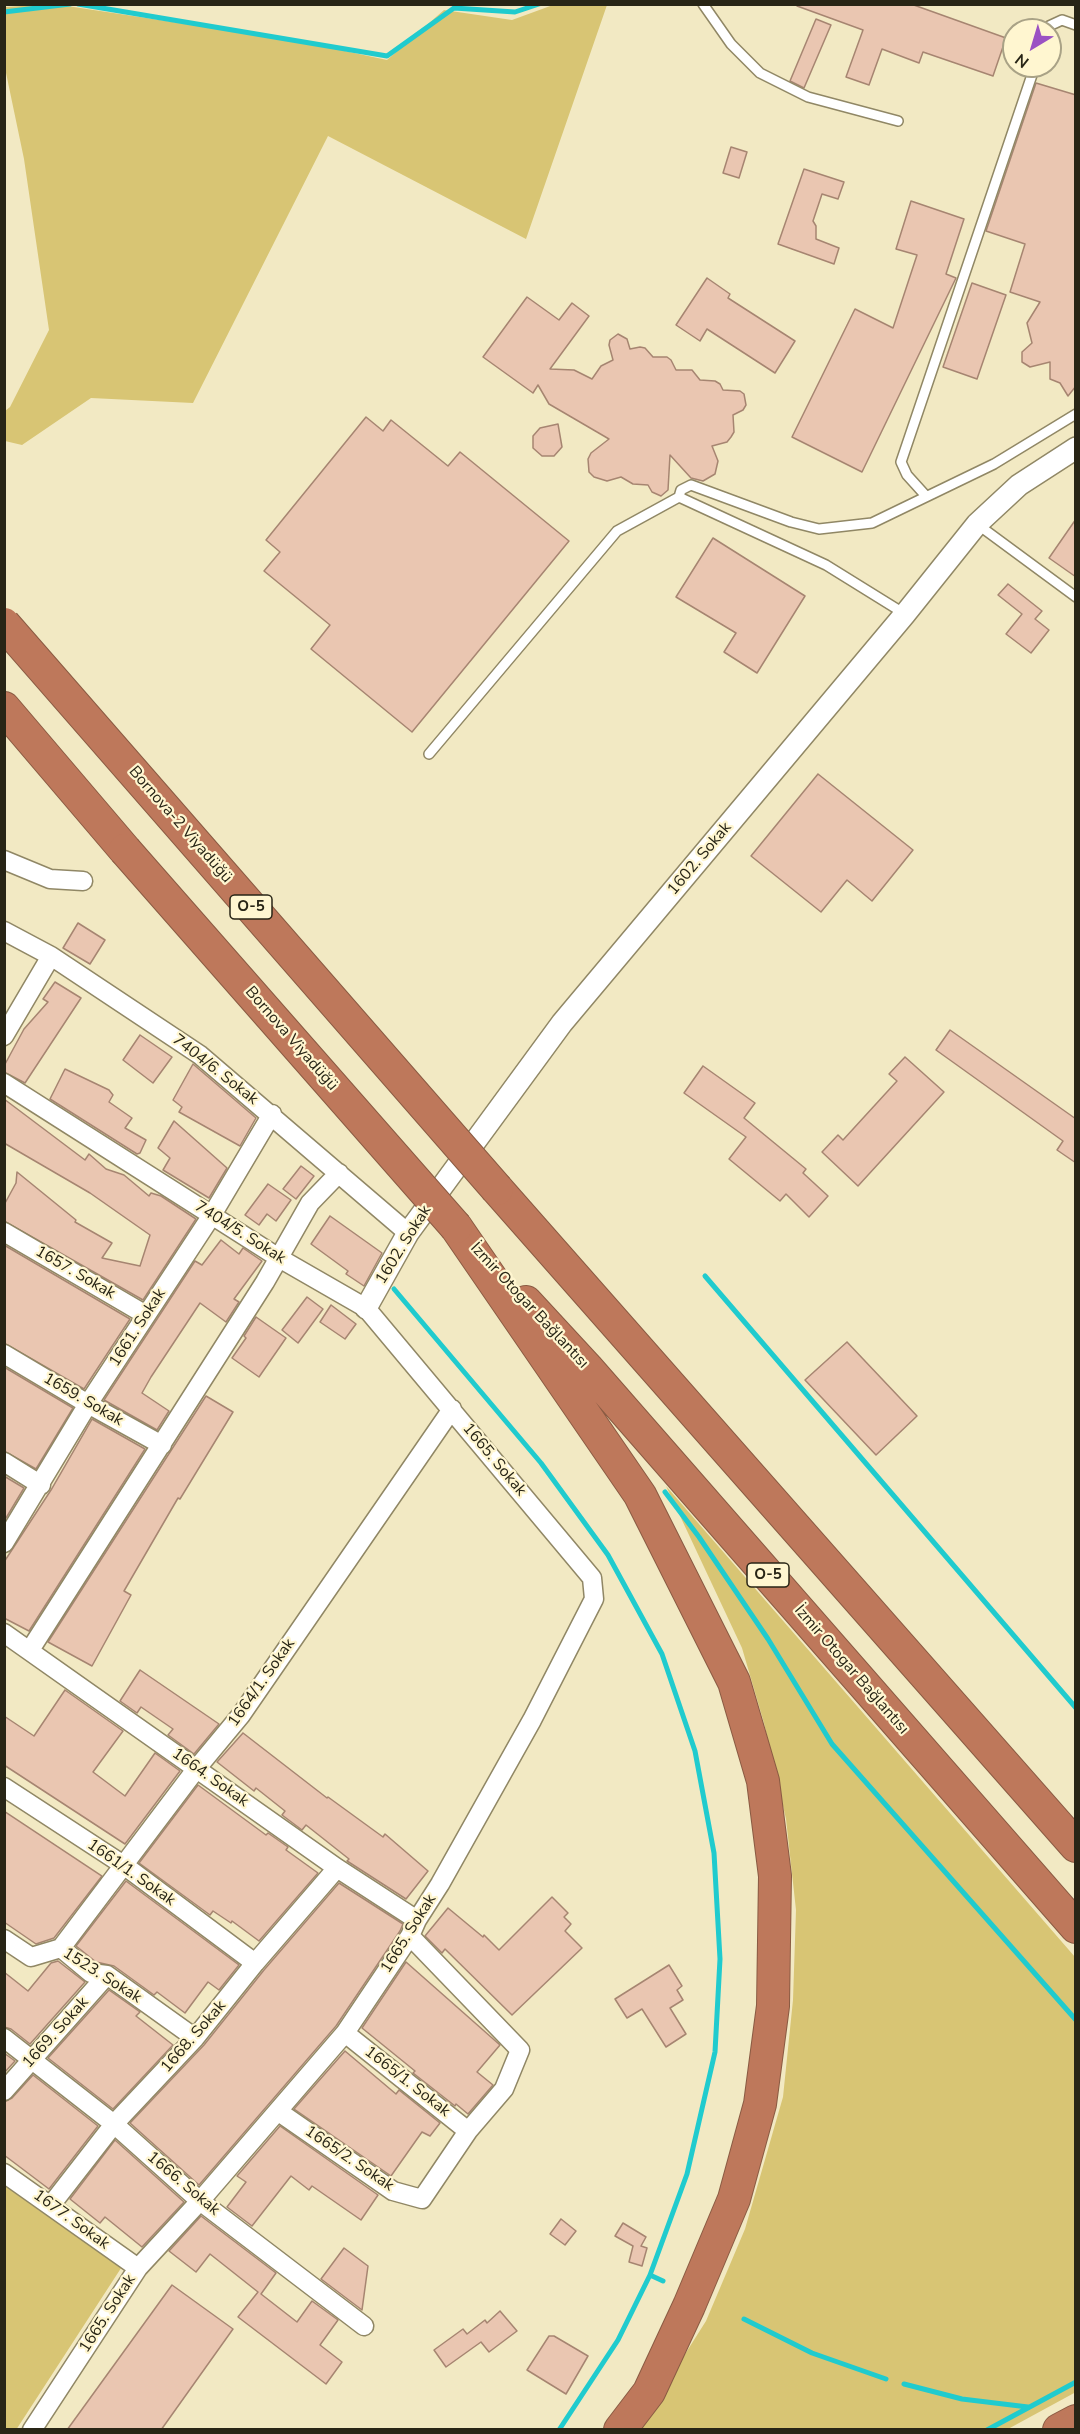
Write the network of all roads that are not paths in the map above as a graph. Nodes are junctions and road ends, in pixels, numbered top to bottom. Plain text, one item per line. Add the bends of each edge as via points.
1 (703, 4) edge
2 (1031, 78) edge
3 (898, 121) dead end
4 (1076, 414) edge
5 (1076, 448) edge
6 (679, 496) junction
7 (926, 496) junction
8 (977, 524) junction
9 (1076, 597) edge
10 (905, 614) junction
11 (4, 624) edge
12 (4, 708) edge
13 (429, 754) dead end
14 (4, 861) edge
15 (83, 881) dead end
16 (4, 932) edge
17 (51, 956) junction
18 (4, 1036) edge
19 (4, 1083) edge
20 (272, 1114) junction
21 (339, 1173) junction
22 (212, 1215) junction
23 (456, 1227) junction
24 (4, 1232) edge
25 (408, 1233) junction
26 (279, 1258) junction
27 (366, 1308) junction
28 (146, 1315) junction
29 (4, 1354) edge
30 (88, 1404) junction
31 (452, 1409) junction
32 (162, 1445) junction
33 (4, 1462) edge
34 (41, 1485) junction
35 (4, 1543) edge
36 (4, 1633) edge
37 (30, 1650) junction
38 (197, 1768) junction
39 (4, 1787) edge
40 (1076, 1846) edge
41 (124, 1866) junction
42 (337, 1868) junction
43 (1076, 1927) edge
44 (413, 1928) junction
45 (4, 1938) edge
46 (61, 1948) junction
47 (255, 1963) junction
48 (107, 1975) junction
49 (345, 2033) junction
50 (4, 2038) edge
51 (195, 2038) junction
52 (32, 2059) junction
53 (4, 2091) edge
54 (279, 2112) junction
55 (114, 2124) junction
56 (468, 2131) junction
57 (4, 2173) edge
58 (422, 2199) joint
59 (200, 2201) junction
60 (51, 2205) junction
61 (138, 2268) junction
62 (364, 2326) dead end
63 (1076, 2421) edge
64 (32, 2430) edge
65 (620, 2430) edge
66 (1059, 2430) edge

1 - 3 lane via 731,44 760,73 808,97
2 - 7 lane via 901,462
4 - 7 lane via 994,464
5 - 8 street, 1602. Sokak via 1019,485
6 - 7 lane via 681,490 691,485 819,529 872,523
6 - 10 lane via 826,565
6 - 13 lane via 617,531
8 - 9 lane
8 - 10 street, 1602. Sokak
10 - 25 street, 1602. Sokak via 562,1023
11 - 40 highway, Bornova-2 Viyadüğü / O-5, bridge
12 - 23 highway, Bornova Viyadüğü / O-5, bridge
14 - 15 street via 50,879
16 - 17 street, 7404/6. Sokak
17 - 18 street
17 - 20 street, 7404/6. Sokak via 200,1055
19 - 22 street, 7404/5. Sokak
20 - 21 street, 7404/6. Sokak
20 - 22 street, 1661. Sokak
21 - 25 street, 7404/6. Sokak
21 - 26 street via 310,1203
22 - 26 street, 7404/5. Sokak
22 - 28 street, 1661. Sokak
23 - 43 highway, İzmir Otogar Bağlantısı / O-5 via 587,1368
23 - 65 highway via 640,1495 734,1682 763,1781 775,1876 773,2006 760,2104 734,2199 689,2306 648,2392
24 - 28 street, 1657. Sokak
25 - 27 street, 1602. Sokak
26 - 27 street, 7404/5. Sokak
26 - 32 street
27 - 31 street, 7404/5. Sokak
28 - 30 street, 1661. Sokak
29 - 30 street, 1659. Sokak
30 - 32 street, 1659. Sokak
30 - 34 street, 1661. Sokak
31 - 38 street, 1664/1. Sokak via 241,1714
31 - 44 street, 1665. Sokak via 592,1578 594,1599 526,1730
32 - 37 street
33 - 34 street
34 - 35 street, 1661. Sokak
36 - 37 street, 1664. Sokak
37 - 38 street, 1664. Sokak
38 - 41 street, 1664/1. Sokak
38 - 42 street, 1664. Sokak
39 - 41 street, 1661/1. Sokak
41 - 46 street, 1664/1. Sokak
41 - 47 street, 1661/1. Sokak
42 - 44 street, 1664. Sokak
42 - 47 street, 1668. Sokak
44 - 49 street, 1665. Sokak
44 - 56 street, 1664. Sokak via 520,2050 504,2090
45 - 46 street, 1523. Sokak via 31,1958
46 - 48 street, 1523. Sokak via 91,1973
47 - 51 street, 1668. Sokak
48 - 51 street, 1523. Sokak
48 - 52 street, 1669. Sokak
49 - 54 street, 1665. Sokak
49 - 56 street, 1665/1. Sokak
50 - 52 street, 1666. Sokak
51 - 55 street, 1668. Sokak
52 - 53 street, 1669. Sokak
52 - 55 street, 1666. Sokak
54 - 58 street, 1665/2. Sokak via 393,2191
54 - 59 street, 1665. Sokak
55 - 59 street, 1666. Sokak
55 - 60 street, 1668. Sokak
56 - 58 street, 1664. Sokak
57 - 60 street, 1677. Sokak
59 - 61 street, 1665. Sokak
59 - 62 street, 1666. Sokak
60 - 61 street, 1677. Sokak
61 - 64 street, 1665. Sokak
63 - 66 highway

